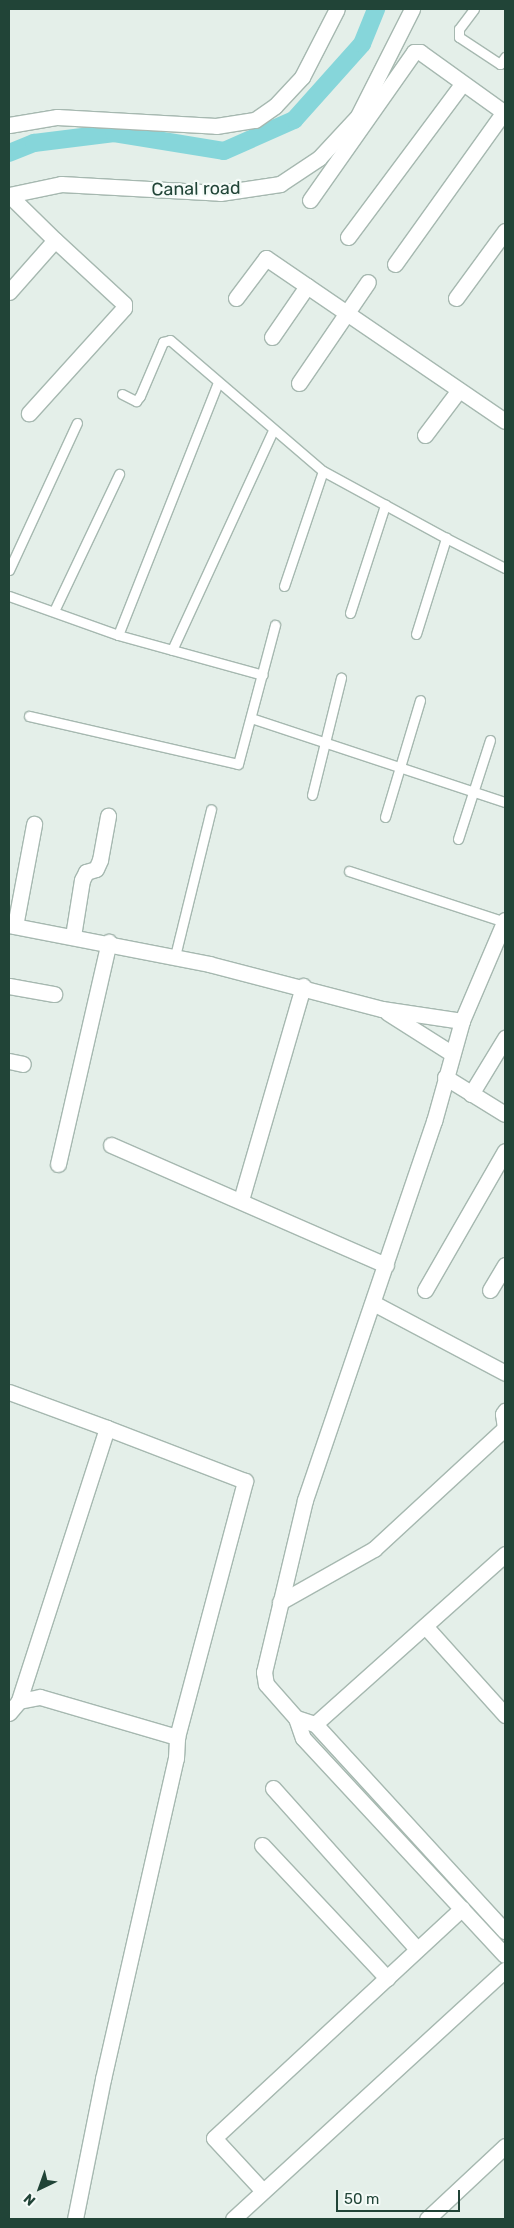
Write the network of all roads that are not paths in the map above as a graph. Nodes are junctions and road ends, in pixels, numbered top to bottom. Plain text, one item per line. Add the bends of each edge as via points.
1 (337, 9) edge
2 (412, 9) edge
3 (474, 9) edge
4 (503, 63) edge
5 (462, 84) junction
6 (505, 113) edge
7 (9, 125) edge
8 (9, 195) edge
9 (310, 200) dead end
10 (505, 231) edge
11 (348, 236) dead end
12 (55, 240) junction
13 (396, 264) dead end
14 (368, 282) dead end
15 (307, 286) junction
16 (9, 292) edge
17 (236, 298) dead end
18 (456, 298) dead end
19 (347, 314) junction
20 (272, 337) dead end
21 (218, 383) junction
22 (299, 383) dead end
23 (459, 390) junction
24 (122, 394) dead end
25 (29, 413) dead end
26 (505, 421) edge
27 (77, 423) dead end
28 (273, 430) junction
29 (425, 435) dead end
30 (323, 470) junction
31 (119, 474) dead end
32 (385, 505) junction
33 (446, 538) junction
34 (505, 568) edge
35 (9, 570) edge
36 (284, 586) dead end
37 (9, 596) edge
38 (54, 612) junction
39 (350, 613) dead end
40 (275, 625) dead end
41 (416, 634) dead end
42 (118, 635) junction
43 (172, 650) junction
44 (263, 675) junction
45 (341, 678) dead end
46 (420, 700) dead end
47 (29, 716) dead end
48 (251, 718) junction
49 (490, 740) dead end
50 (325, 742) junction
51 (400, 767) junction
52 (473, 792) junction
53 (312, 795) dead end
54 (505, 802) edge
55 (211, 810) dead end
56 (108, 816) dead end
57 (385, 817) dead end
58 (34, 824) dead end
59 (458, 839) dead end
60 (349, 871) dead end
61 (505, 921) edge
62 (12, 926) edge
63 (73, 936) junction
64 (109, 942) junction
65 (175, 956) junction
66 (9, 986) edge
67 (303, 986) junction
68 (54, 994) dead end
69 (382, 1009) junction
70 (462, 1021) junction
71 (505, 1038) edge
72 (451, 1052) junction
73 (445, 1077) junction
74 (472, 1094) junction
75 (505, 1114) edge
76 (112, 1145) dead end
77 (505, 1151) edge
78 (58, 1164) dead end
79 (241, 1200) junction
80 (505, 1264) edge
81 (386, 1265) junction
82 (425, 1290) dead end
83 (490, 1290) dead end
84 (373, 1303) junction
85 (505, 1373) edge
86 (9, 1392) edge
87 (505, 1411) edge
88 (107, 1428) junction
89 (505, 1554) edge
90 (280, 1602) junction
91 (426, 1626) junction
92 (18, 1701) junction
93 (9, 1714) edge
94 (505, 1715) edge
95 (296, 1718) junction
96 (315, 1724) junction
97 (176, 1737) junction
98 (273, 1788) dead end
99 (262, 1846) dead end
100 (462, 1908) junction
101 (505, 1930) edge
102 (417, 1949) junction
103 (505, 1954) edge
104 (505, 1970) edge
105 (387, 1978) junction
106 (505, 2146) edge
107 (263, 2191) junction
108 (75, 2219) edge
109 (233, 2219) edge
110 (427, 2219) edge

1 - 7 street via 302,77 275,106 255,120 216,126 57,117
2 - 8 street, Canal road via 358,116 319,158 280,184 220,193 61,184
3 - 4 lane via 459,29 459,37
5 - 6 street
5 - 9 street via 420,52 414,52
5 - 11 street
6 - 13 street
8 - 12 street
10 - 18 street
12 - 16 street
12 - 25 street via 124,304 124,308
14 - 19 street
15 - 17 street via 266,258
15 - 19 street
15 - 20 street
19 - 22 street
19 - 23 street
21 - 24 lane via 170,340 163,342 136,401
21 - 28 lane
21 - 42 lane
23 - 26 street
23 - 29 street
27 - 35 lane
28 - 30 lane
28 - 43 lane
30 - 32 lane
30 - 36 lane
31 - 38 lane
32 - 33 lane
32 - 39 lane
33 - 34 lane
33 - 41 lane
37 - 38 lane
38 - 42 lane
40 - 44 lane
42 - 43 lane
43 - 44 lane
44 - 48 lane
45 - 50 lane
46 - 51 lane
47 - 48 lane via 238,764
48 - 50 lane
49 - 52 lane
50 - 51 lane
50 - 53 lane
51 - 52 lane
51 - 57 lane
52 - 54 lane
52 - 59 lane
55 - 65 lane
56 - 63 street via 100,860 96,869 86,872 82,880
58 - 62 street
60 - 61 lane
61 - 70 street
62 - 63 street
63 - 64 street
64 - 65 street
64 - 78 street
65 - 67 street
66 - 68 street
67 - 69 street
67 - 79 street
69 - 70 street
69 - 72 street
70 - 72 street
71 - 74 street
72 - 73 street
73 - 74 street
73 - 81 street via 434,1121
74 - 75 street
76 - 79 street
77 - 82 street
79 - 81 street
80 - 83 street
81 - 84 street
84 - 85 street
84 - 90 street via 305,1500
86 - 88 street
87 - 90 street via 502,1414 505,1428 374,1549
88 - 92 street
88 - 97 street via 245,1481
89 - 91 street
90 - 95 street via 264,1672 266,1684
91 - 94 street
91 - 96 street
92 - 93 street
92 - 97 street via 40,1696
95 - 96 street
95 - 100 street via 304,1738
96 - 101 street
97 - 108 street via 176,1758 103,2079
98 - 102 street
99 - 105 street
100 - 102 street
100 - 103 street
102 - 105 street
104 - 107 street
105 - 107 street via 214,2138
106 - 110 street
107 - 109 street

